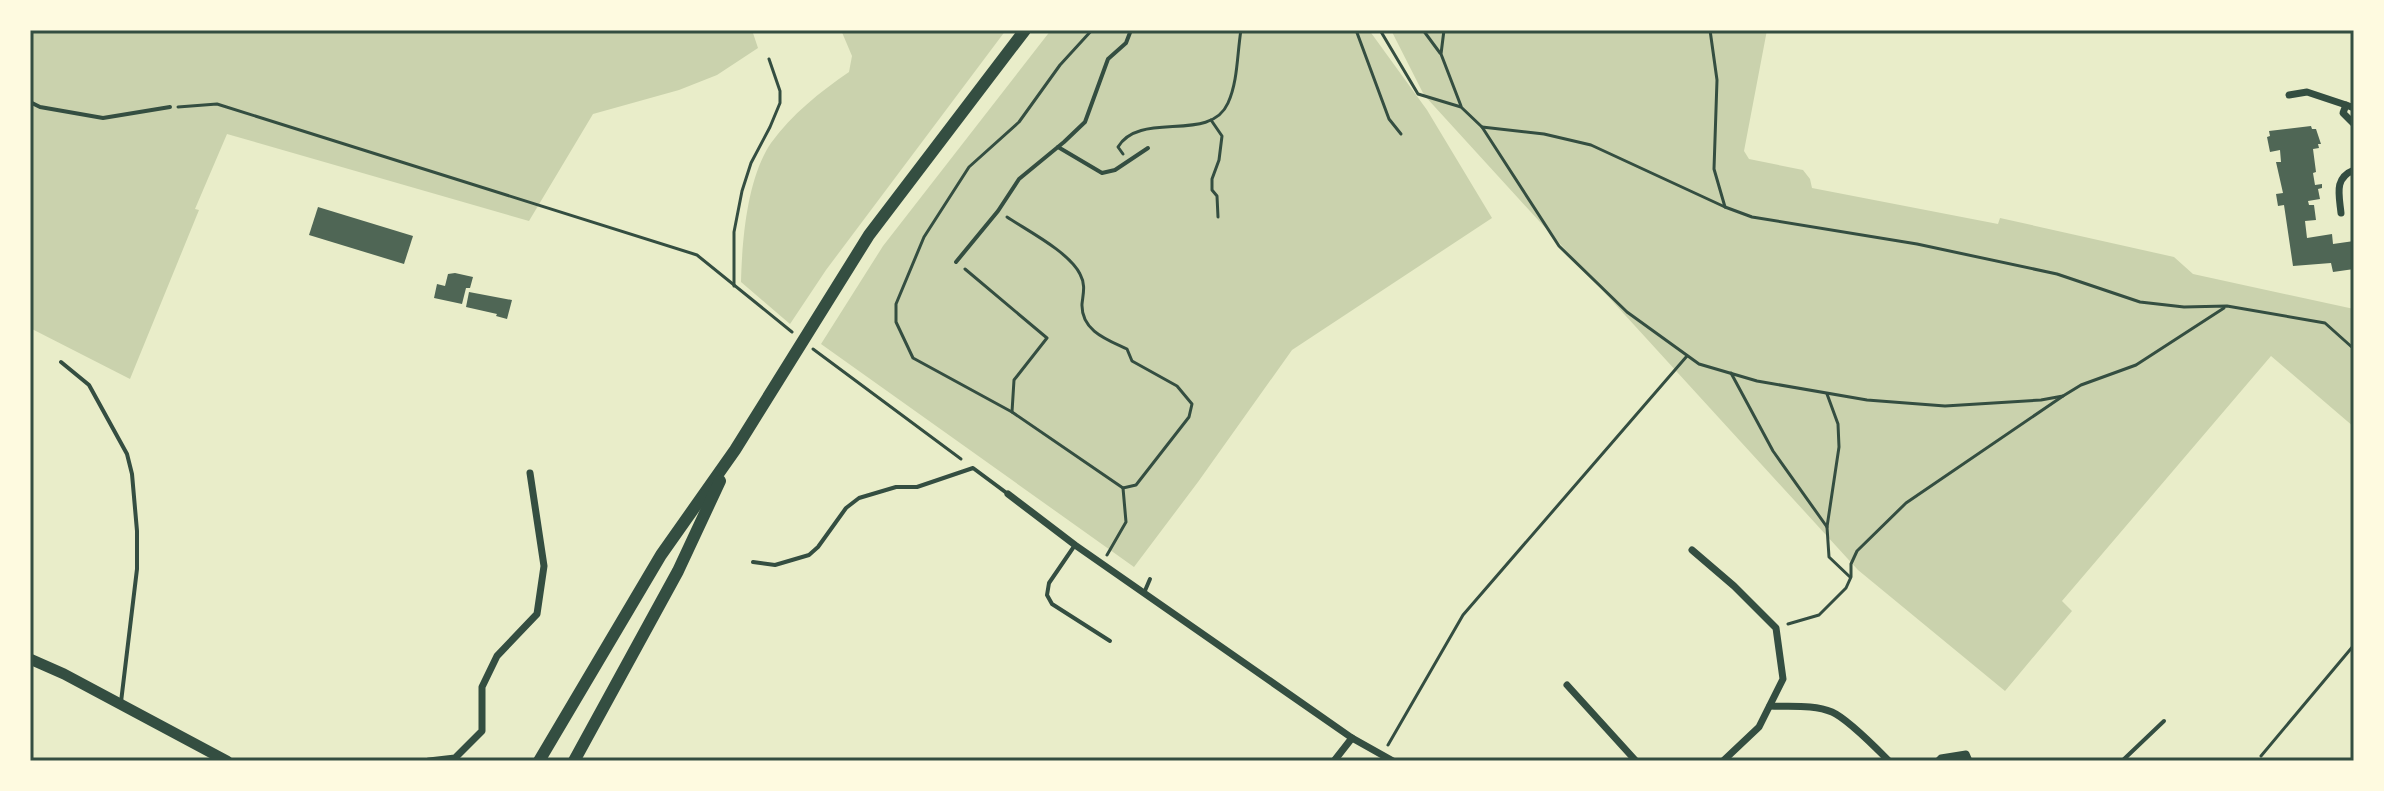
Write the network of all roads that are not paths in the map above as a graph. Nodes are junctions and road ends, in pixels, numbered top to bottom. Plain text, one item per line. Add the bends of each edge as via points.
1 (1025, 30) edge
2 (1131, 30) edge
3 (2289, 95) dead end
4 (30, 102) edge
5 (2350, 106) edge
6 (170, 107) road end
7 (2354, 124) edge
8 (1058, 147) junction
9 (1148, 148) dead end
10 (2354, 170) edge
11 (2341, 213) dead end
12 (956, 262) road end
13 (61, 362) dead end
14 (735, 450) junction
15 (530, 473) dead end
16 (1008, 494) joint
17 (1075, 545) junction
18 (1692, 550) dead end
19 (753, 562) dead end
20 (1150, 579) dead end
21 (1144, 593) junction
22 (1110, 641) dead end
23 (30, 659) edge
24 (1567, 685) dead end
25 (121, 704) junction
26 (1770, 706) junction
27 (2164, 721) dead end
28 (1352, 738) junction
29 (227, 761) edge
30 (429, 761) edge
31 (539, 761) edge
32 (574, 761) edge
33 (1334, 761) edge
34 (1393, 761) edge
35 (1636, 761) edge
36 (1723, 761) edge
37 (1889, 761) edge
38 (1938, 761) edge
39 (1969, 761) edge
40 (2122, 761) edge

1 - 14 highway via 869,235
2 - 8 lane via 1126,43 1108,59 1085,122
3 - 5 street via 2307,92
4 - 6 lane via 103,118
5 - 7 street via 2343,113
8 - 9 lane via 1102,173
8 - 12 lane via 1019,179
10 - 11 street via 2338,187
13 - 25 lane via 89,385 127,454 132,474 137,569
14 - 31 highway via 661,555
14 - 32 highway via 678,571
15 - 30 street via 544,566 537,614 497,656 482,687 482,731 455,758
16 - 17 street
16 - 19 lane via 973,468 917,487 896,487 859,498 846,508 809,555 775,565
17 - 21 street
17 - 22 lane via 1049,583 1047,595 1052,604
18 - 26 street via 1776,628 1783,679
20 - 21 lane
21 - 28 street
23 - 25 main road
24 - 35 street
25 - 29 main road
26 - 36 street via 1759,727
26 - 37 street via 1833,712
27 - 40 lane
28 - 33 street
28 - 34 street
38 - 39 street via 1966,754

